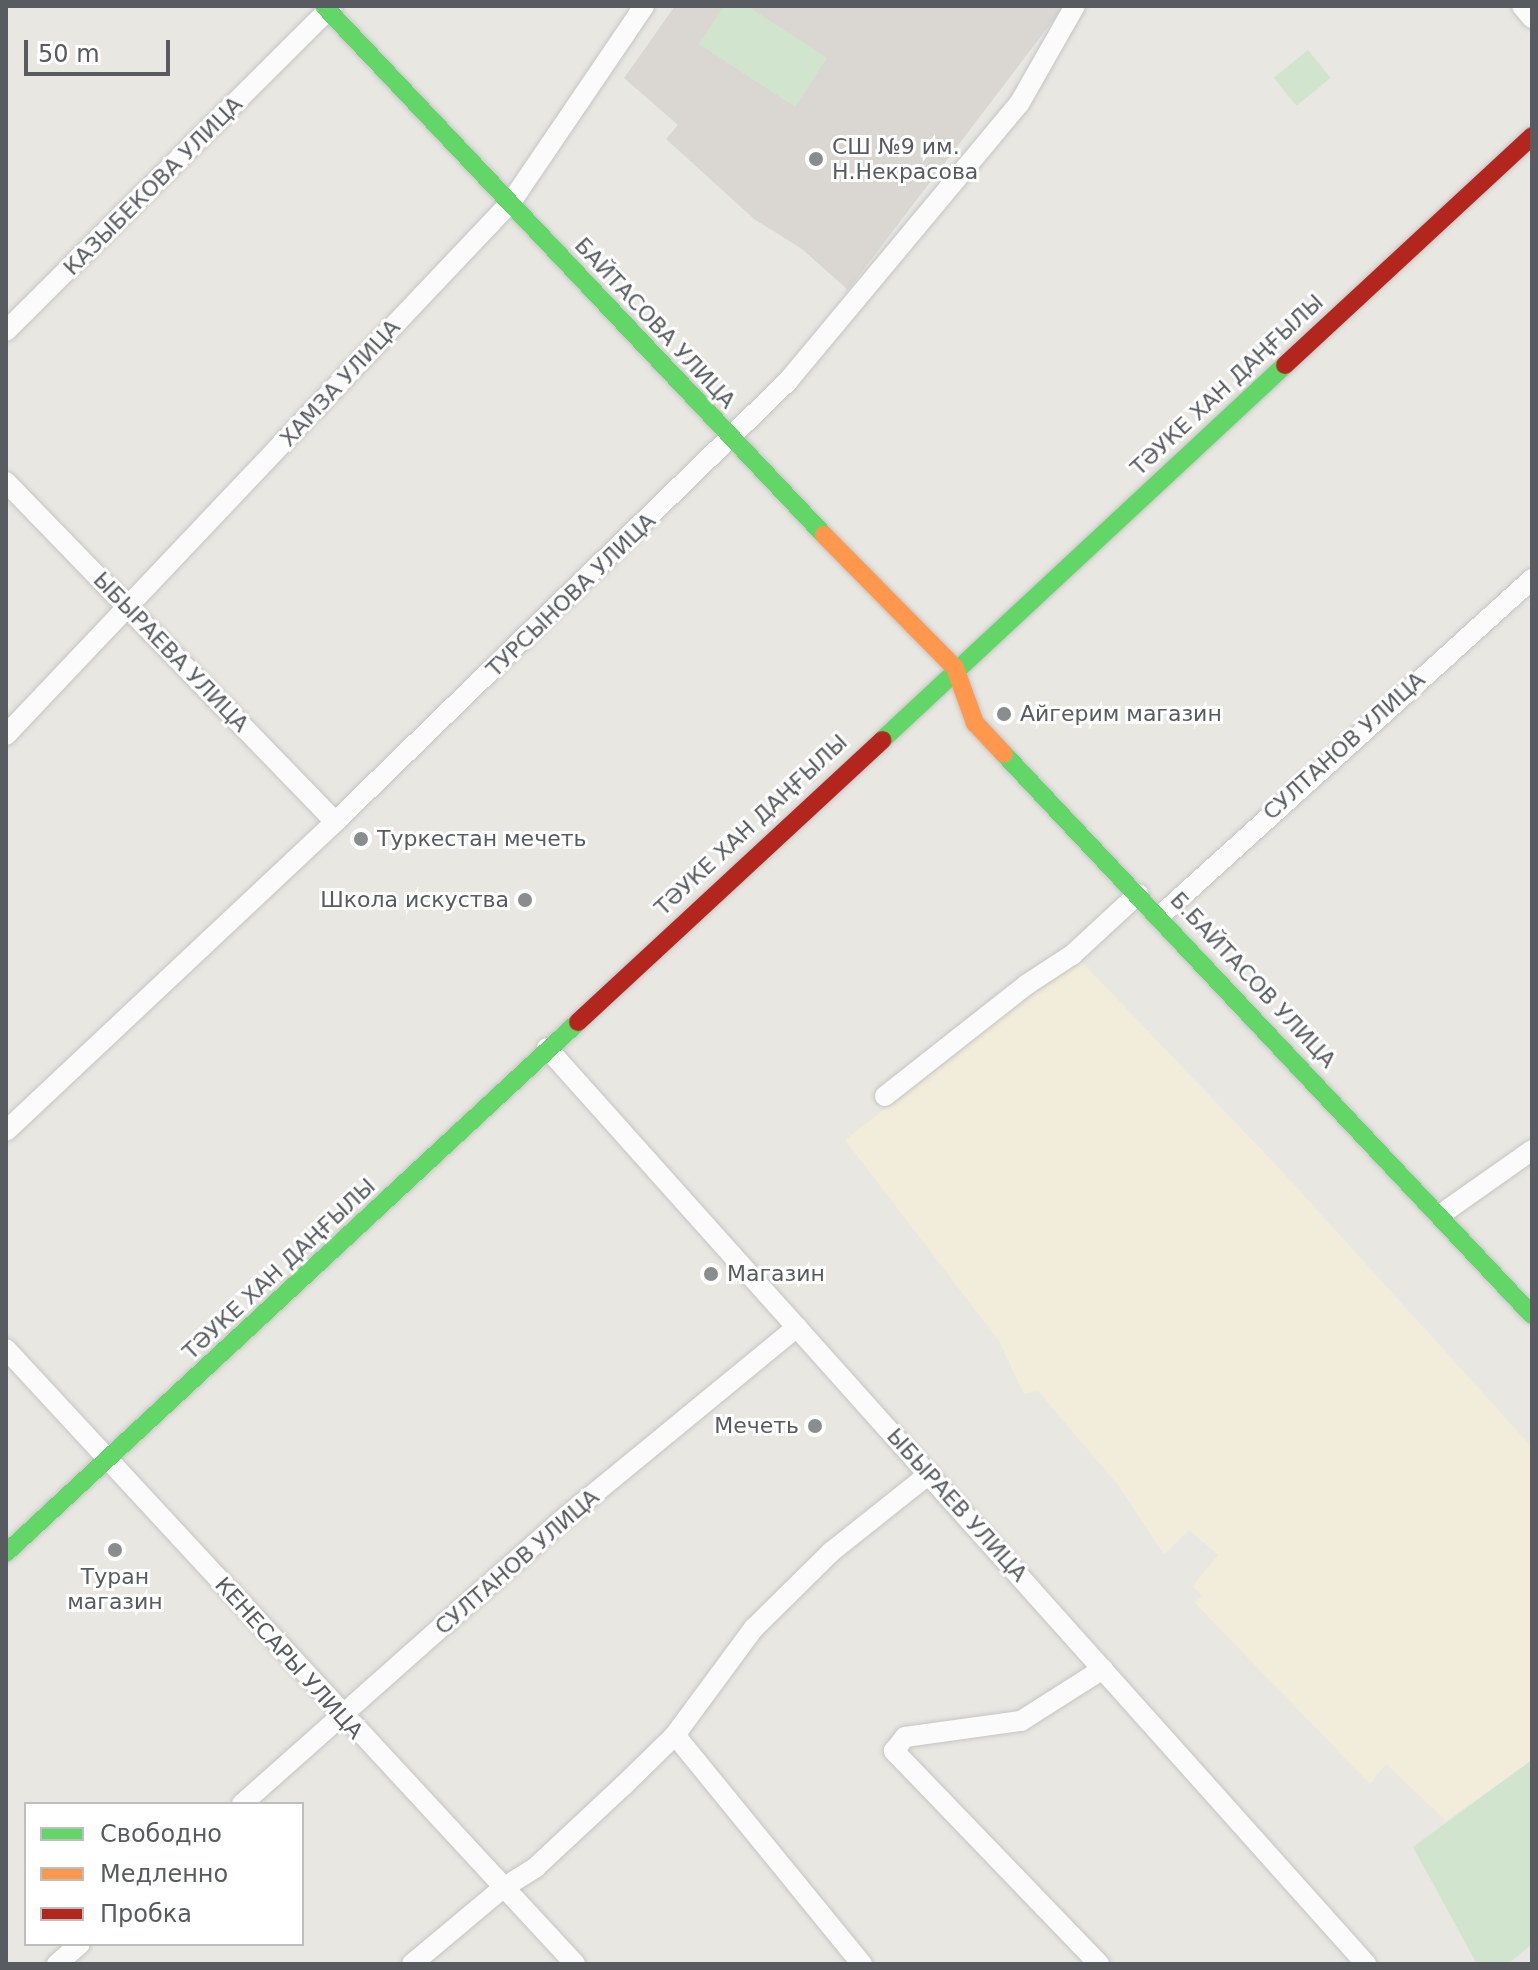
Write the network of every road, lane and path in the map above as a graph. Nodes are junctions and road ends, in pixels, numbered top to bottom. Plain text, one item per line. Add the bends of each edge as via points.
1 (644, 6) edge
2 (1075, 6) edge
3 (1522, 6) edge
4 (328, 8) edge
5 (1532, 18) edge
6 (1532, 136) edge
7 (511, 202) junction
8 (6, 331) edge
9 (730, 440) junction
10 (6, 482) edge
11 (1532, 579) edge
12 (128, 608) junction
13 (955, 668) junction
14 (6, 735) edge
15 (335, 822) junction
16 (1138, 894) junction
17 (1160, 916) junction
18 (547, 1048) junction
19 (885, 1096) dead end
20 (6, 1131) edge
21 (1532, 1150) edge
22 (1440, 1215) junction
23 (1532, 1315) edge
24 (797, 1327) junction
25 (6, 1349) edge
26 (111, 1460) junction
27 (929, 1474) junction
28 (6, 1553) edge
29 (1103, 1669) junction
30 (343, 1717) junction
31 (675, 1735) junction
32 (244, 1802) edge
33 (503, 1888) junction
34 (78, 1946) edge
35 (57, 1964) edge
36 (412, 1964) edge
37 (575, 1964) edge
38 (862, 1964) edge
39 (1099, 1964) edge
40 (1366, 1964) edge

1 - 7 street, ХАМЗА УЛИЦА
2 - 9 street, ТУРСЫНОВА УЛИЦА via 1019,104 788,381
3 - 5 street
4 - 7 street, БАЙТАСОВА УЛИЦА
4 - 8 street, КАЗЫБЕКОВА УЛИЦА
6 - 13 street, ТӘУКЕ ХАН ДАҢҒЫЛЫ
7 - 9 street, БАЙТАСОВА УЛИЦА
7 - 12 street, ХАМЗА УЛИЦА
9 - 13 street, БАЙТАСОВА УЛИЦА
9 - 15 street, ТУРСЫНОВА УЛИЦА
10 - 12 street, ЫБЫРАЕВА УЛИЦА
11 - 17 street, СУЛТАНОВ УЛИЦА
12 - 14 street, ХАМЗА УЛИЦА
12 - 15 street, ЫБЫРАЕВА УЛИЦА
13 - 16 street, Б.БАЙТАСОВ УЛИЦА via 975,723
13 - 18 street, ТӘУКЕ ХАН ДАҢҒЫЛЫ
15 - 20 street, ТУРСЫНОВА УЛИЦА
16 - 17 street, Б.БАЙТАСОВ УЛИЦА
16 - 19 street via 1072,955
17 - 22 street, Б.БАЙТАСОВ УЛИЦА
18 - 24 street, ЫБЫРАЕВ УЛИЦА
18 - 26 street, ТӘУКЕ ХАН ДАҢҒЫЛЫ
21 - 22 street
22 - 23 street, Б.БАЙТАСОВ УЛИЦА
24 - 27 street, ЫБЫРАЕВ УЛИЦА
24 - 30 street, СУЛТАНОВ УЛИЦА via 556,1525
25 - 26 street, КЕНЕСАРЫ УЛИЦА
26 - 28 street, ТӘУКЕ ХАН ДАҢҒЫЛЫ
26 - 30 street, КЕНЕСАРЫ УЛИЦА
27 - 29 street, ЫБЫРАЕВ УЛИЦА
27 - 31 street via 831,1552 754,1628
29 - 39 street via 1021,1721 905,1737 894,1751
29 - 40 street, ЫБЫРАЕВ УЛИЦА
30 - 32 street, СУЛТАНОВ УЛИЦА
30 - 33 street, КЕНЕСАРЫ УЛИЦА
31 - 33 street via 536,1867
31 - 38 street
33 - 36 street
33 - 37 street, КЕНЕСАРЫ УЛИЦА
34 - 35 street

